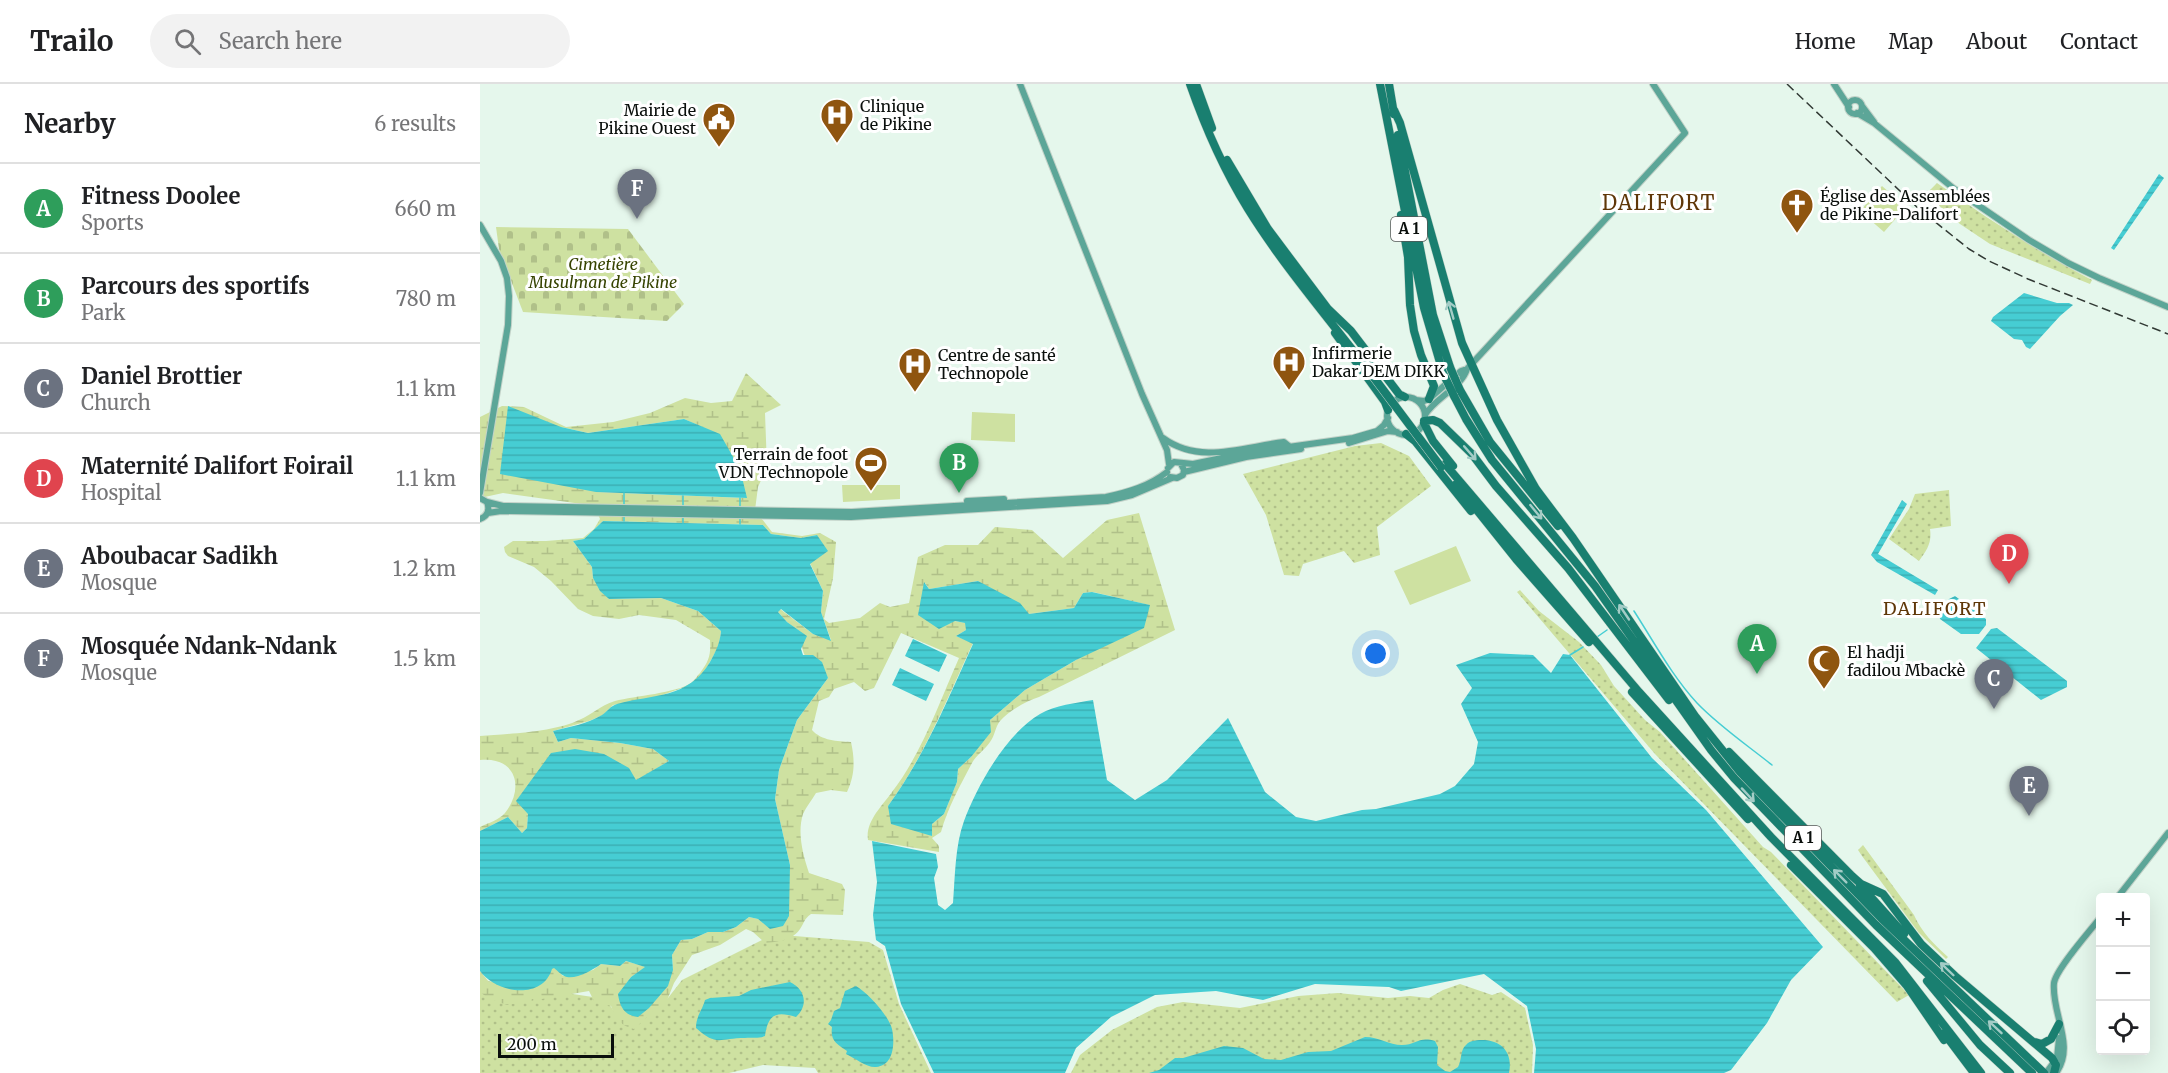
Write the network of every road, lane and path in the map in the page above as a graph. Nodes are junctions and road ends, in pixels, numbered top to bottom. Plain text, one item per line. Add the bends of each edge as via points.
1 (1020, 84) edge
2 (1190, 84) edge
3 (1196, 84) edge
4 (1380, 84) edge
5 (1389, 84) edge
6 (1653, 84) edge
7 (1834, 84) edge
8 (1855, 100) junction
9 (1862, 106) junction
10 (1849, 107) junction
11 (1394, 110) junction
12 (1857, 113) junction
13 (1875, 123) junction
14 (1399, 181) junction
15 (480, 225) edge
16 (1323, 307) junction
17 (2168, 307) edge
18 (1469, 367) junction
19 (1446, 370) junction
20 (1457, 393) junction
21 (1405, 397) junction
22 (1416, 399) junction
23 (1429, 399) junction
24 (1388, 414) junction
25 (1424, 420) junction
26 (1397, 432) junction
27 (1406, 434) junction
28 (1162, 437) junction
29 (1289, 446) junction
30 (1167, 450) junction
31 (1214, 454) junction
32 (1180, 463) junction
33 (1199, 463) junction
34 (1169, 464) junction
35 (1184, 472) junction
36 (1170, 475) junction
37 (480, 493) edge
38 (1106, 497) junction
39 (480, 498) edge
40 (975, 500) junction
41 (487, 502) junction
42 (991, 503) junction
43 (777, 512) junction
44 (488, 513) junction
45 (480, 519) edge
46 (1519, 557) junction
47 (1602, 580) junction
48 (1695, 716) junction
49 (1711, 750) junction
50 (2168, 833) edge
51 (1852, 876) junction
52 (2120, 893) edge
53 (2096, 923) edge
54 (1876, 925) junction
55 (1945, 980) junction
56 (1907, 981) junction
57 (2059, 1020) junction
58 (2027, 1036) junction
59 (2055, 1062) junction
60 (2035, 1070) edge
61 (1978, 1072) edge
62 (1968, 1073) edge
63 (1987, 1073) edge
64 (2010, 1073) edge
65 (2045, 1073) edge
66 (2055, 1073) edge

1 - 28 main road
2 - 16 highway via 1206,126 1248,209
3 - 16 highway via 1212,128 1254,208
4 - 14 highway, A 1
5 - 11 highway, A 1
6 - 18 main road via 1685,133
7 - 8 main road
7 - 10 main road
8 - 9 main road
8 - 10 main road
9 - 12 main road
9 - 13 main road
10 - 12 main road
18 -> 11 highway
11 - 19 highway, A 1
12 - 13 main road
13 - 17 main road via 1953,188 2030,240 2068,263
14 - 19 highway, A 1 via 1429,329
14 - 23 highway via 1410,310 1417,344 1434,386
15 - 37 main road via 501,261 509,296 508,325
16 - 21 highway via 1351,331
16 - 24 highway via 1340,342 1385,402
16 - 46 highway, bridge via 1443,465
18 - 23 main road
18 - 25 main road via 1432,404
18 - 47 highway via 1522,467
19 - 20 highway, A 1, bridge
20 - 47 highway, A 1 via 1499,454
20 -> 49 highway, A 1 via 1474,434 1492,460 1595,586
21 - 22 main road
21 - 24 main road via 1393,402
22 - 23 main road
22 - 25 main road via 1422,406
24 - 26 main road
24 - 29 main road via 1382,428 1367,435
25 - 27 main road via 1419,430
25 - 46 highway via 1433,441 1505,531
25 -> 49 highway via 1440,423 1472,454 1585,589
26 - 27 main road
26 - 35 main road via 1388,431 1358,442 1246,457
27 - 46 highway via 1495,540
28 - 30 main road
28 - 31 main road via 1190,451
29 - 31 main road via 1284,442
29 - 33 main road
30 - 32 main road
30 - 34 main road
31 - 33 main road
32 - 33 main road
32 - 34 main road
32 - 35 main road
34 - 36 main road
35 - 36 main road via 1179,478
36 - 38 main road
36 - 44 main road via 1132,495 1107,501 884,516
38 - 40 main road via 1100,494
38 - 42 main road
39 - 41 main road
40 - 42 main road
40 - 43 main road via 867,508 784,508
41 - 43 main road via 503,506
41 - 44 main road
42 - 43 main road via 886,511
44 - 45 main road
46 - 56 highway via 1720,790
48 -> 47 highway, A 1
48 - 51 highway
55 -> 48 highway, A 1 via 1771,806
49 -> 54 highway, A 1 via 1749,796
50 - 52 main road
51 - 55 highway
58 -> 51 highway via 1921,944 1883,894
53 - 57 main road via 2055,979
54 - 60 highway, A 1
54 - 64 highway via 1980,1046
60 -> 55 highway, A 1
56 - 61 highway
56 - 62 highway
56 - 63 highway via 1948,1023
57 - 58 highway via 2051,1039 2042,1044
57 - 59 main road
57 - 66 main road via 2064,1055
58 - 59 highway
59 - 65 main road
59 - 66 highway
60 - 65 highway, A 1

